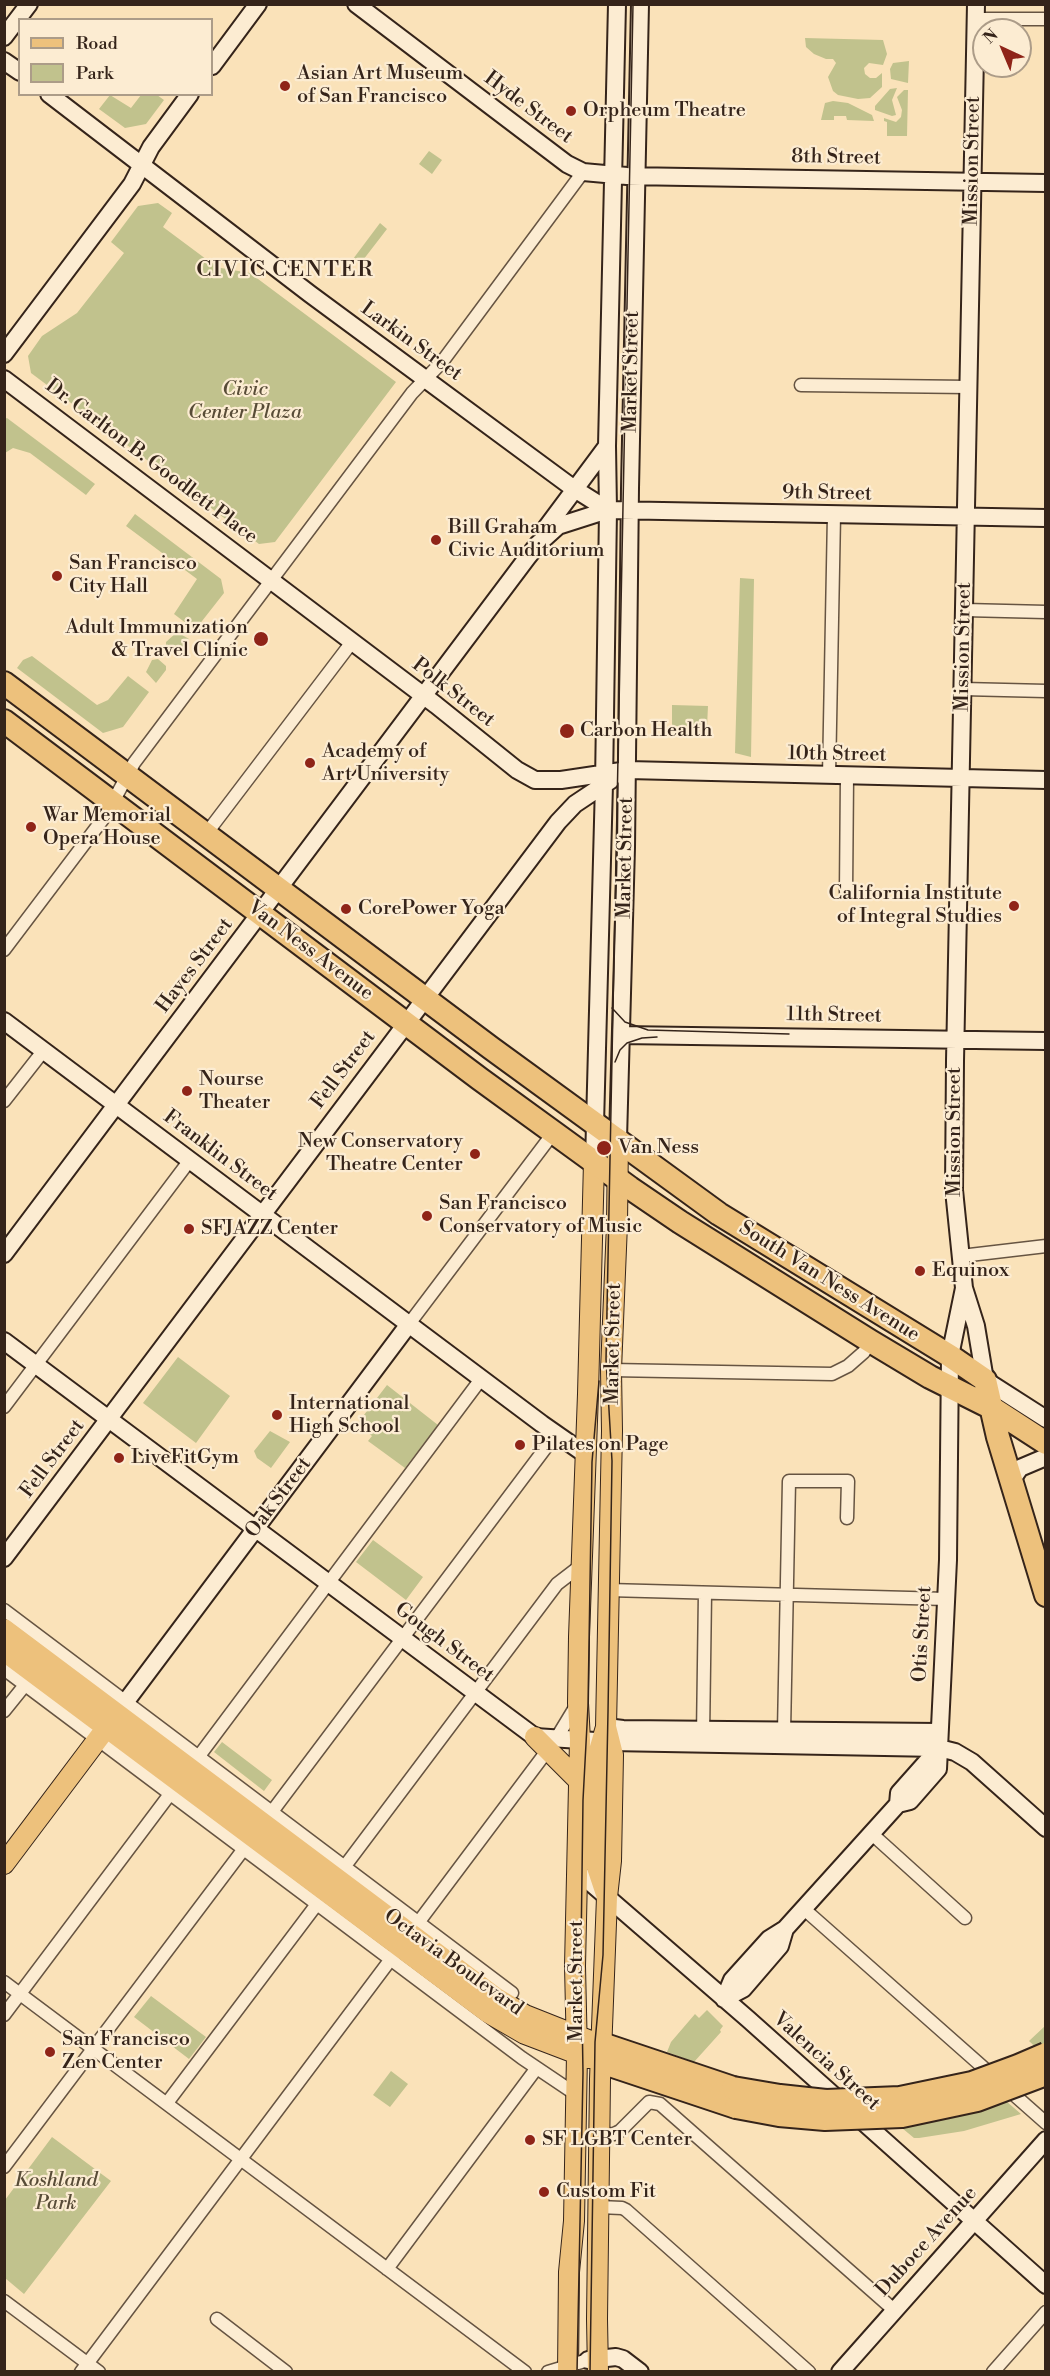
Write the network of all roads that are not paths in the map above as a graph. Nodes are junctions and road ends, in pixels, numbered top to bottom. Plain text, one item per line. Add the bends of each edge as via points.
1 (29, 4) edge
2 (258, 4) edge
3 (356, 4) edge
4 (617, 4) edge
5 (640, 4) edge
6 (976, 12) edge
7 (18, 18) edge
8 (18, 19) edge
9 (1046, 19) edge
10 (4, 37) edge
11 (4, 61) edge
12 (213, 65) edge
13 (18, 71) edge
14 (52, 96) edge
15 (189, 96) edge
16 (141, 165) junction
17 (583, 172) junction
18 (625, 175) junction
19 (973, 182) junction
20 (1046, 183) edge
21 (4, 354) edge
22 (4, 379) edge
23 (426, 379) junction
24 (801, 385) dead end
25 (969, 387) junction
26 (607, 446) junction
27 (573, 488) junction
28 (608, 510) junction
29 (630, 511) junction
30 (834, 515) junction
31 (966, 517) junction
32 (1046, 518) edge
33 (527, 558) junction
34 (272, 580) junction
35 (965, 610) junction
36 (1046, 612) edge
37 (352, 642) junction
38 (4, 683) edge
39 (963, 689) junction
40 (1046, 691) edge
41 (424, 696) junction
42 (4, 721) edge
43 (628, 770) junction
44 (128, 775) junction
45 (830, 776) junction
46 (847, 776) junction
47 (604, 779) junction
48 (962, 779) junction
49 (1046, 780) edge
50 (113, 802) junction
51 (206, 834) junction
52 (279, 889) junction
53 (846, 892) dead end
54 (261, 913) junction
55 (4, 950) edge
56 (425, 998) junction
57 (4, 1021) edge
58 (406, 1023) junction
59 (621, 1035) junction
60 (955, 1040) junction
61 (1046, 1041) edge
62 (44, 1050) junction
63 (4, 1101) edge
64 (117, 1106) junction
65 (595, 1122) junction
66 (554, 1132) junction
67 (618, 1139) junction
68 (190, 1160) junction
69 (594, 1162) junction
70 (618, 1179) junction
71 (262, 1215) junction
72 (1046, 1246) edge
73 (4, 1254) edge
74 (961, 1256) junction
75 (964, 1288) junction
76 (409, 1324) junction
77 (4, 1341) edge
78 (870, 1341) junction
79 (950, 1356) junction
80 (36, 1365) junction
81 (611, 1370) junction
82 (482, 1379) junction
83 (985, 1380) junction
84 (951, 1388) junction
85 (4, 1407) edge
86 (992, 1408) junction
87 (109, 1419) junction
88 (1046, 1419) edge
89 (556, 1434) junction
90 (1046, 1443) edge
91 (585, 1454) junction
92 (1046, 1456) edge
93 (1011, 1481) junction
94 (847, 1518) dead end
95 (256, 1529) junction
96 (4, 1558) edge
97 (582, 1574) junction
98 (328, 1583) junction
99 (608, 1590) junction
100 (705, 1593) junction
101 (788, 1594) junction
102 (1046, 1595) edge
103 (946, 1599) junction
104 (4, 1610) edge
105 (4, 1629) edge
106 (402, 1638) junction
107 (4, 1651) edge
108 (4, 1670) edge
109 (25, 1685) junction
110 (476, 1693) junction
111 (578, 1703) junction
112 (4, 1711) edge
113 (112, 1720) junction
114 (606, 1730) junction
115 (784, 1731) junction
116 (703, 1737) junction
117 (580, 1740) junction
118 (939, 1740) junction
119 (546, 1742) junction
120 (199, 1756) junction
121 (579, 1780) junction
122 (170, 1794) junction
123 (1046, 1828) edge
124 (258, 1830) junction
125 (872, 1834) junction
126 (4, 1864) edge
127 (345, 1866) junction
128 (577, 1871) junction
129 (607, 1897) junction
130 (317, 1904) junction
131 (804, 1909) junction
132 (965, 1918) dead end
133 (404, 1940) junction
134 (4, 1982) edge
135 (512, 1993) joint
136 (20, 1994) junction
137 (724, 1999) junction
138 (4, 2015) edge
139 (525, 2015) junction
140 (578, 2045) junction
141 (94, 2049) junction
142 (602, 2053) junction
143 (1046, 2054) edge
144 (536, 2068) junction
145 (1046, 2074) edge
146 (577, 2095) junction
147 (735, 2097) junction
148 (167, 2103) junction
149 (1046, 2123) edge
150 (600, 2135) junction
151 (1046, 2140) edge
152 (241, 2158) junction
153 (4, 2167) edge
154 (599, 2207) junction
155 (973, 2221) junction
156 (387, 2269) junction
157 (1046, 2285) edge
158 (4, 2301) edge
159 (894, 2310) junction
160 (1046, 2312) edge
161 (217, 2319) dead end
162 (583, 2366) edge
163 (85, 2367) edge
164 (99, 2372) edge
165 (286, 2372) edge
166 (525, 2372) edge
167 (548, 2372) edge
168 (640, 2372) edge
169 (810, 2372) edge
170 (840, 2372) edge
171 (993, 2372) edge

1 - 7 main road
2 - 12 main road
3 - 17 main road, Hyde Street via 567,164
4 - 18 main road, Market Street
5 - 18 main road, Market Street via 638,151
6 - 9 street
6 - 19 main road, Mission Street
8 - 10 main road
11 - 13 main road
14 - 16 main road, Larkin Street
15 - 16 main road
16 - 21 main road via 132,184
16 - 23 main road, Larkin Street
17 - 18 main road, Hyde Street
17 - 23 street
18 - 19 main road, 8th Street
18 - 26 main road, Market Street
18 - 29 main road, Market Street
19 - 20 main road, 8th Street
19 - 25 main road, Mission Street
22 - 34 main road, Dr. Carlton B. Goodlett Place
23 - 27 main road, Larkin Street
23 - 34 street
24 - 25 street
25 - 31 main road, Mission Street
26 - 27 main road
26 - 28 main road, Market Street
27 - 28 main road, Larkin Street
27 - 33 main road
28 - 29 main road, 9th Street
28 - 33 main road via 558,526
28 - 47 main road, Market Street
29 - 30 main road, 9th Street
29 - 43 main road, Market Street
30 - 31 main road, 9th Street
30 - 45 street
31 - 32 main road, 9th Street
31 - 35 main road, Mission Street
33 - 41 main road, Hayes Street
34 - 37 main road, Polk Street
34 - 44 street
35 - 36 street
35 - 39 main road, Mission Street
37 - 41 main road, Polk Street
37 - 51 street
38 - 44 highway, Van Ness Avenue
39 - 40 street
39 - 48 main road, Mission Street
41 - 47 main road, Polk Street via 535,780
41 - 52 main road, Hayes Street
42 - 50 highway, Van Ness Avenue
43 - 45 main road, 10th Street
43 - 47 main road, Polk Street
43 - 59 main road, Market Street
44 - 50 street
44 - 51 highway, Van Ness Avenue
45 - 46 main road, 10th Street
46 - 48 main road, 10th Street
46 - 53 street
47 - 56 main road, Fell Street via 558,822
47 - 65 main road, Market Street
48 - 49 main road, 10th Street
48 - 60 main road, Mission Street
50 - 54 highway, Van Ness Avenue
50 - 55 street
51 - 52 highway, Van Ness Avenue
52 - 54 main road, Hayes Street
52 - 56 highway, Van Ness Avenue
54 - 58 highway, Van Ness Avenue
54 - 64 main road, Hayes Street
56 - 58 main road, Fell Street
56 - 65 highway, Van Ness Avenue
57 - 62 main road, Franklin Street
58 - 66 highway, Van Ness Avenue
58 - 71 main road, Fell Street
59 - 60 main road, 11th Street
59 - 67 main road, Market Street
60 - 61 main road, 11th Street
60 - 74 main road, Mission Street via 953,1162
62 - 63 street
62 - 64 main road, Franklin Street
64 - 68 main road, Franklin Street
64 - 73 main road, Hayes Street
65 - 67 highway, Van Ness Avenue
65 - 69 main road, Market Street
66 - 69 highway, Van Ness Avenue
66 - 76 street, Oak Street
67 - 70 main road, Market Street
67 - 79 highway, South Van Ness Avenue via 719,1214
68 - 71 main road, Franklin Street
68 - 80 street
69 - 70 highway, Van Ness Avenue
69 - 91 main road, Market Street
70 - 78 highway, South Van Ness Avenue
70 - 81 main road, Market Street
71 - 76 main road, Franklin Street
71 - 87 main road, Fell Street
72 - 74 street
74 - 75 main road, Mission Street
75 - 79 main road, Mission Street
75 - 83 main road, Mission Street via 976,1326
76 - 82 main road, Franklin Street
76 - 95 main road, Oak Street
77 - 80 main road, Gough Street
78 - 81 street via 848,1366 832,1374
78 - 84 highway, South Van Ness Avenue
79 - 83 highway, South Van Ness Avenue
79 - 84 main road, Mission Street
80 - 85 street
80 - 87 main road, Gough Street
81 - 99 main road, Market Street
82 - 89 main road, Franklin Street
82 - 98 street
83 - 86 highway, Mission Street
83 - 88 main road, South Van Ness Avenue
84 - 86 highway, South Van Ness Avenue
84 - 103 main road, Otis Street
86 - 90 highway, South Van Ness Avenue
86 - 93 highway, Mission Street
87 - 95 main road, Gough Street
87 - 96 main road, Fell Street
89 - 91 main road, Franklin Street
89 - 106 street
91 - 97 main road, Market Street
91 - 114 main road, Market Street via 597,1468 600,1479 597,1685
92 - 93 main road via 1020,1468
93 - 102 highway, Mission Street
94 - 101 street via 848,1481 789,1481
95 - 98 main road, Gough Street
95 - 113 main road, Oak Street
97 - 110 street via 557,1584
97 - 111 main road, Market Street
97 - 117 main road, Market Street via 588,1641 587,1706
98 - 106 main road, Gough Street
98 - 120 street
99 - 100 street
99 - 114 main road, Market Street
100 - 101 street
100 - 116 street
101 - 103 street
101 - 115 street
103 - 118 main road, Otis Street
104 - 113 street
105 - 113 main road, Octavia Boulevard
106 - 110 main road, Gough Street
106 - 124 street
107 - 113 main road, Octavia Boulevard
108 - 109 street
109 - 112 street
109 - 113 street
110 - 119 main road, Gough Street
110 - 127 street
111 - 117 main road, Market Street
111 - 119 street
113 - 120 street
113 - 122 street
113 - 124 main road, Octavia Boulevard
113 - 126 main road, Oak Street
114 - 116 main road
114 - 117 main road
114 - 129 main road, Market Street via 614,1755
115 - 116 main road
115 - 118 main road
116 - 118 main road
117 - 119 main road
117 - 121 main road, Market Street
118 - 123 main road via 972,1762
118 - 125 main road, Otis Street via 938,1769 910,1801 898,1804
119 - 121 main road
119 - 133 street
120 - 124 street
121 - 128 main road, Market Street
122 - 124 street
122 - 136 street
124 - 127 street
124 - 130 street
124 - 133 main road, Octavia Boulevard
124 - 141 street
125 - 131 main road, Otis Street
125 - 132 street
127 - 133 street
128 - 129 main road, Valencia Street
128 - 140 main road, Market Street
129 - 137 main road, Valencia Street
129 - 142 main road, Market Street
130 - 133 street
130 - 148 street
131 - 137 main road, Otis Street via 769,1939 732,1980
131 - 149 street
133 - 135 street
133 - 139 main road, Octavia Boulevard
133 - 140 main road, Octavia Boulevard via 504,2023 541,2041
133 - 144 street
133 - 152 street
134 - 136 street
135 - 139 main road
136 - 138 street
136 - 141 street
137 - 155 main road, Valencia Street
139 - 140 main road, Octavia Boulevard
140 - 142 main road, Octavia Boulevard
140 - 146 main road, Market Street
141 - 148 street
141 - 153 street
142 - 147 highway, Octavia Boulevard
142 - 150 main road, Market Street
143 - 147 highway, Octavia Boulevard, bridge via 972,2082 900,2098 826,2101
144 - 146 street
144 - 156 street
145 - 147 highway, Octavia Boulevard, bridge via 977,2100 902,2116 825,2119 779,2115
146 - 162 main road, Market Street via 569,2272
148 - 152 street
150 - 154 main road, Market Street
150 - 159 street via 620,2131 644,2105 654,2101 667,2108
151 - 155 main road, Duboce Avenue
152 - 156 street
152 - 163 street
154 - 162 main road, Market Street via 597,2319
154 - 169 street via 626,2210
155 - 157 main road, Valencia Street
155 - 159 main road, Duboce Avenue
156 - 166 street
158 - 163 street
159 - 170 main road, Duboce Avenue
160 - 171 street
161 - 165 street
162 - 167 street
162 - 168 main road via 610,2356 623,2359
163 - 164 street

